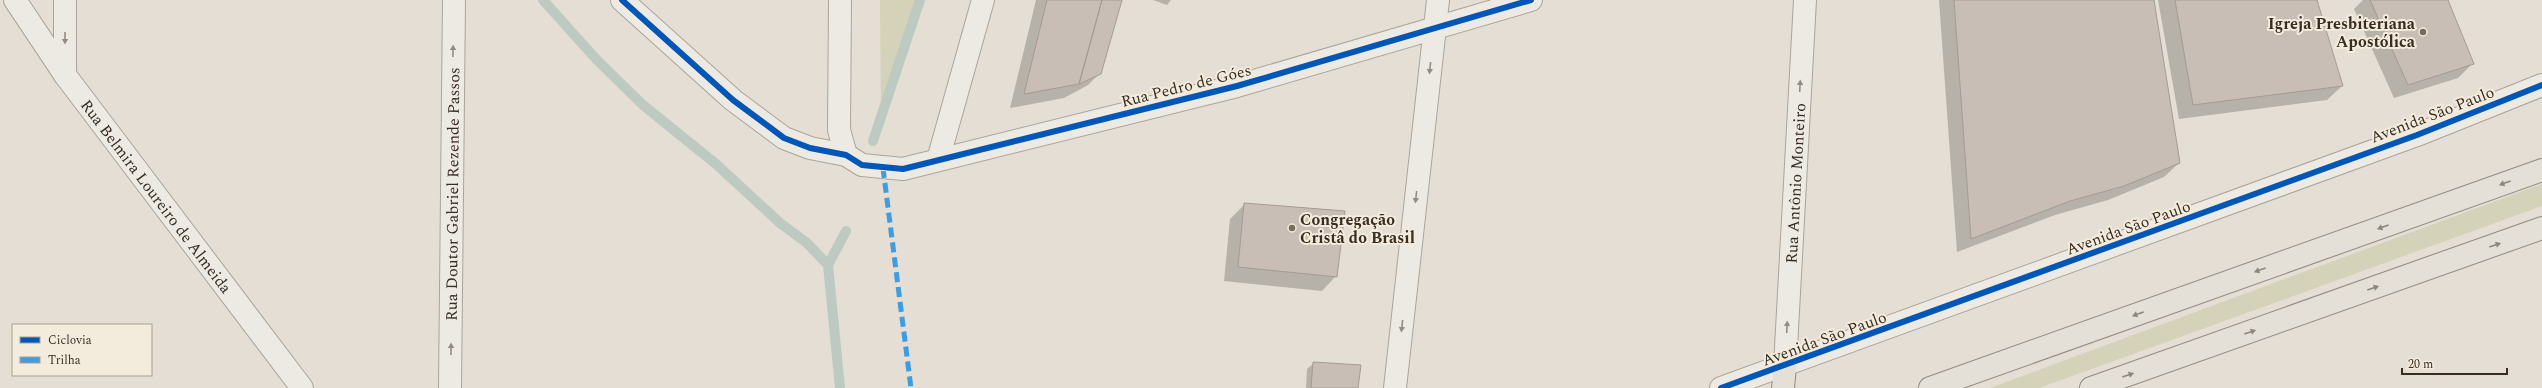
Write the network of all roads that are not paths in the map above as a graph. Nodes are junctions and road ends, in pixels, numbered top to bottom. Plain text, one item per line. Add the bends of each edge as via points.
1 (16, 0) edge
2 (65, 0) edge
3 (454, 0) edge
4 (622, 0) edge
5 (840, 0) edge
6 (983, 0) edge
7 (1438, 0) edge
8 (1531, 0) edge
9 (1805, 0) edge
10 (1435, 29) junction
11 (65, 75) junction
12 (2542, 85) edge
13 (846, 155) junction
14 (938, 160) junction
15 (2542, 170) edge
16 (2542, 228) edge
17 (1785, 366) junction
18 (302, 388) edge
19 (450, 388) edge
20 (1395, 388) edge
21 (1721, 388) edge
22 (1783, 388) edge
23 (1930, 388) edge
24 (2091, 388) edge

1 - 11 street, Rua Belmira Loureiro de Almeida
2 -> 11 street
19 -> 3 street, Rua Doutor Gabriel Rezende Passos
4 - 13 street, Rua Pedro de Góes via 733,100 784,138 810,148
5 - 13 street via 839,130
6 - 14 street
7 - 10 street
8 - 10 street, Rua Pedro de Góes
17 -> 9 street, Rua Antônio Monteiro
10 - 14 street, Rua Pedro de Góes via 1237,86
10 -> 20 street
11 - 18 street, Rua Belmira Loureiro de Almeida
12 - 17 street, Avenida São Paulo via 2417,135
13 - 14 street, Rua Pedro de Góes via 862,165 883,168 903,169
15 -> 23 main road
24 -> 16 main road
17 - 21 street, Avenida São Paulo
17 - 22 main road

